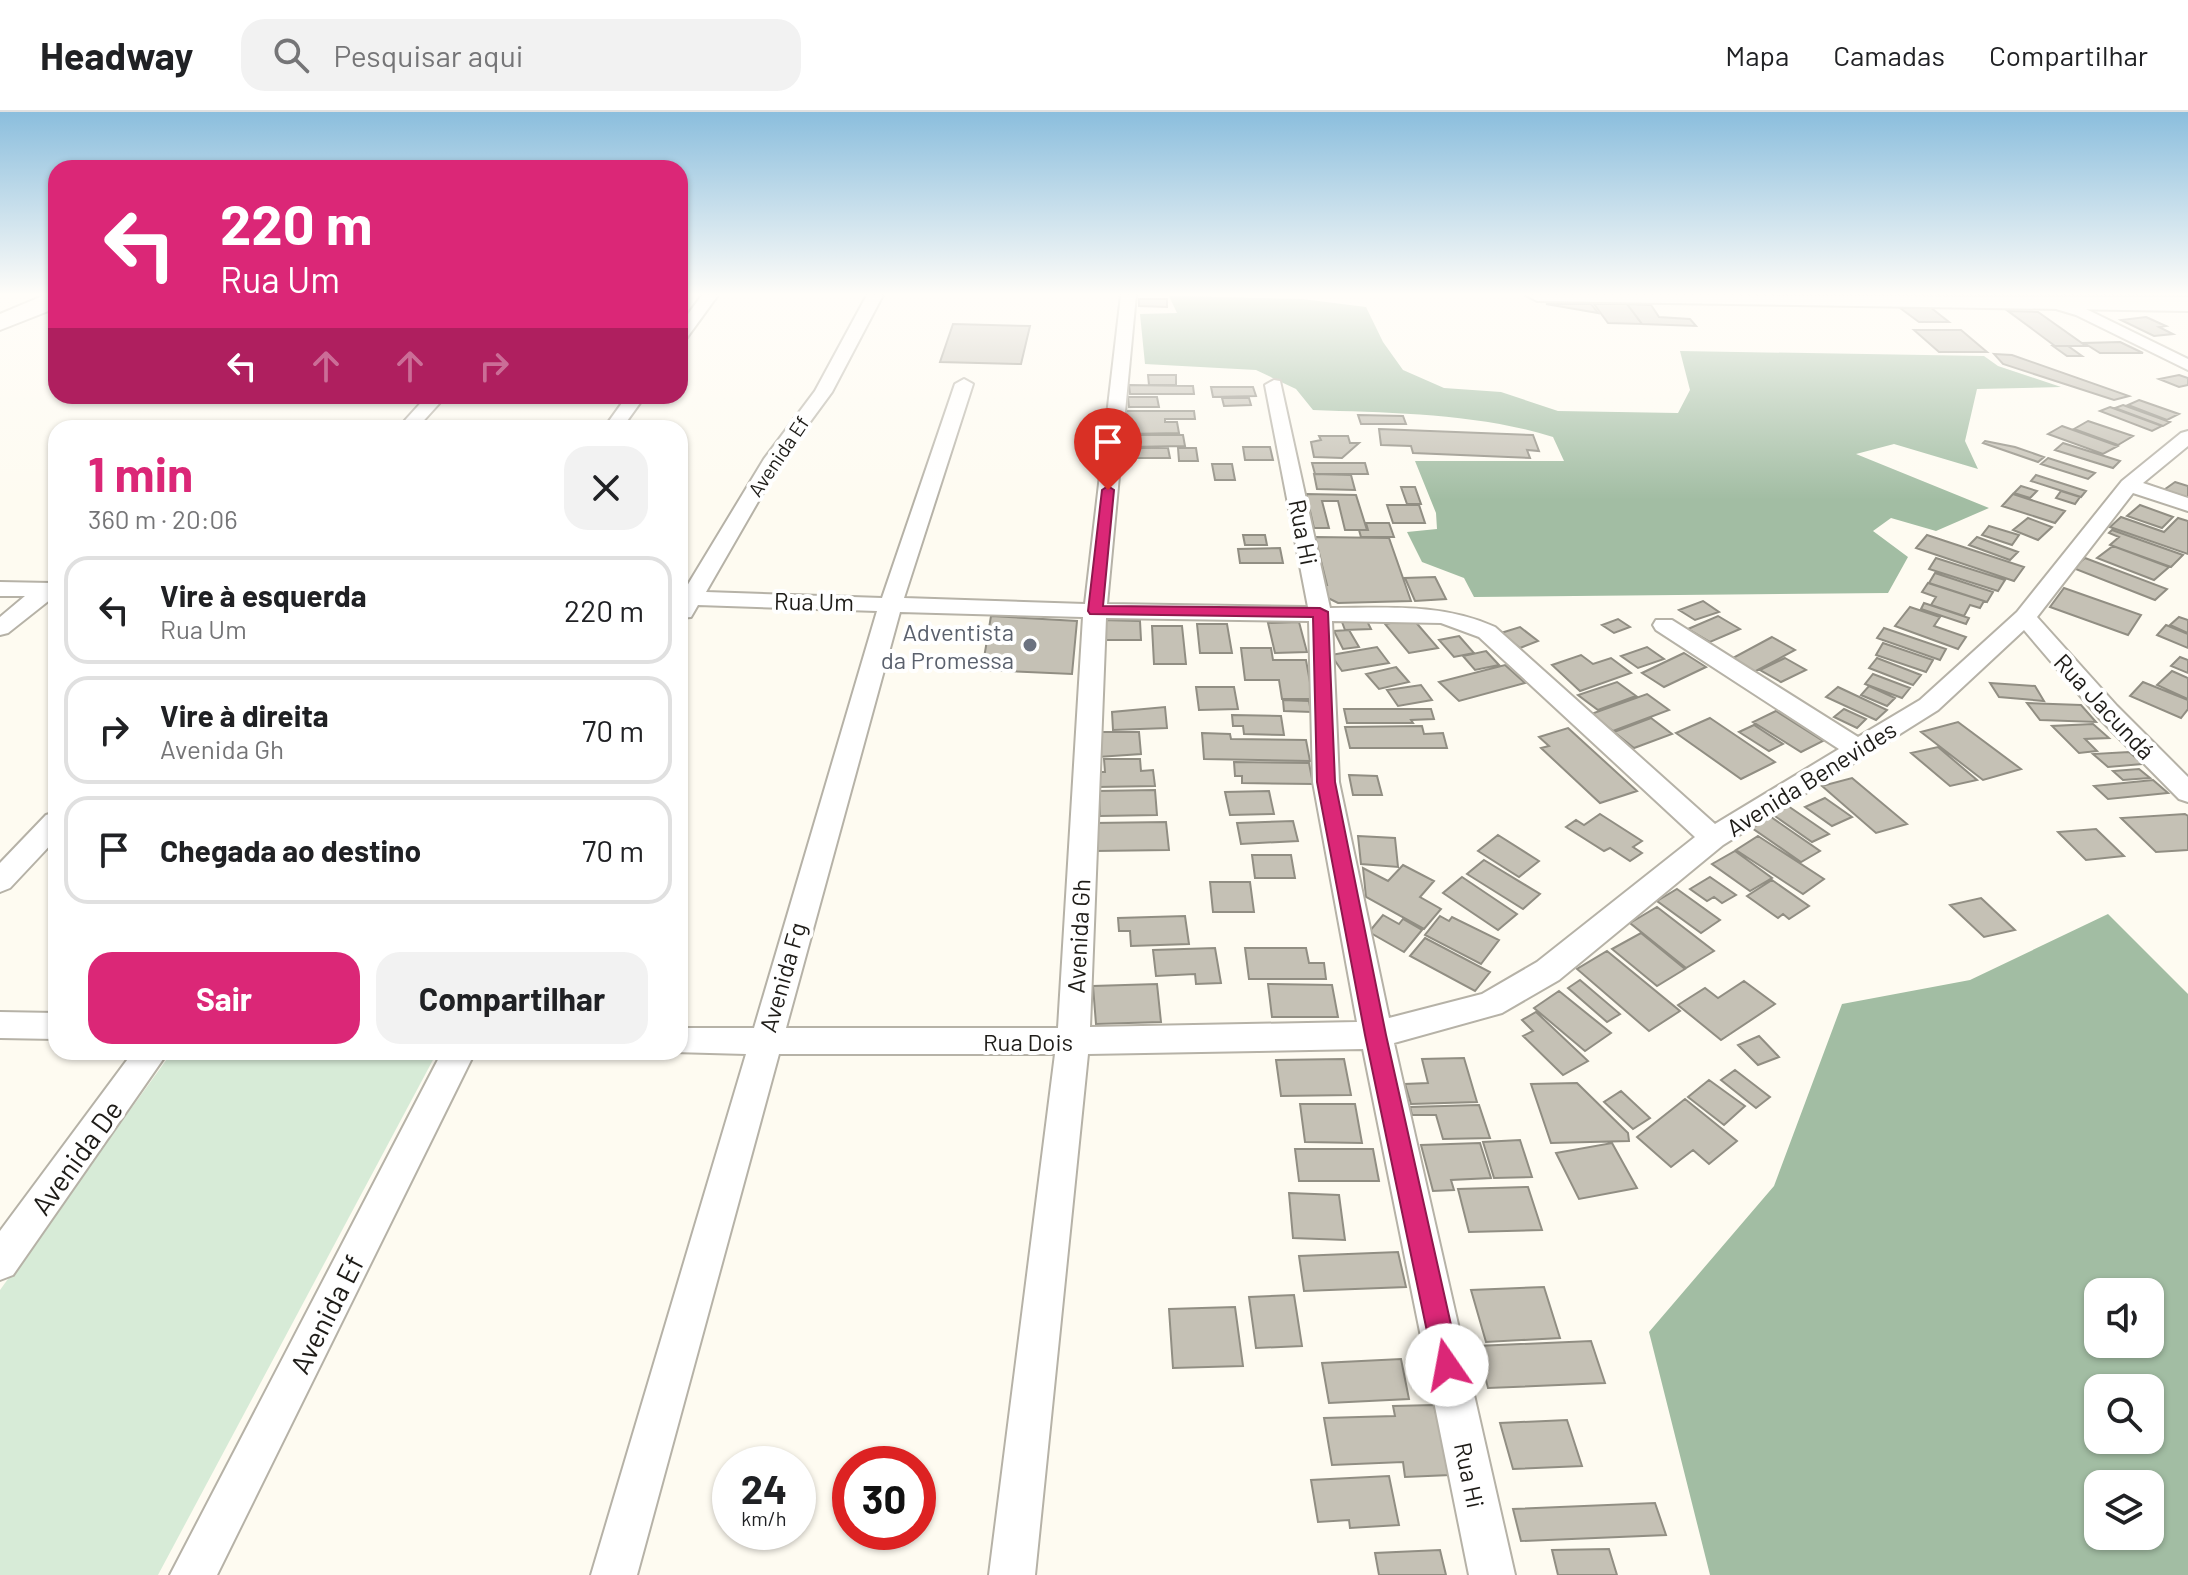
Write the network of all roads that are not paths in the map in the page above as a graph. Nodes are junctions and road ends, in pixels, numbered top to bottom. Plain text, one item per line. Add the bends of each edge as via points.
1 (838, 363) edge
2 (1122, 363) edge
3 (964, 384) dead end
4 (1274, 385) dead end
5 (430, 404) edge
6 (414, 420) edge
7 (2188, 437) edge
8 (2129, 485) junction
9 (2188, 505) edge
10 (0, 589) edge
11 (48, 590) edge
12 (48, 592) edge
13 (688, 597) edge
14 (891, 603) junction
15 (688, 605) edge
16 (1095, 611) junction
17 (1320, 612) junction
18 (2025, 617) junction
19 (1664, 625) dead end
20 (0, 628) edge
21 (1858, 749) junction
22 (2188, 792) edge
23 (48, 830) edge
24 (1713, 838) junction
25 (0, 881) edge
26 (0, 1025) edge
27 (48, 1026) edge
28 (1376, 1035) junction
29 (688, 1041) edge
30 (1073, 1041) junction
31 (763, 1042) junction
32 (146, 1060) edge
33 (455, 1060) edge
34 (0, 1262) edge
35 (193, 1575) edge
36 (614, 1575) edge
37 (1012, 1575) edge
38 (1492, 1575) edge

1 - 13 street, Avenida Ef
2 - 16 street, Avenida Gh
3 - 14 street, Avenida Fg
4 - 17 street, Rua Hi
5 - 6 street
7 - 8 street, Avenida Benevides
8 - 9 street
8 - 18 street, Avenida Benevides
10 - 11 street
12 - 20 street
14 - 15 street, Rua Um
14 - 16 street, Rua Um
14 - 31 street, Avenida Fg
16 - 17 street, Rua Um
16 - 30 street, Avenida Gh
17 - 24 street, Rua Um via 1441,616 1487,632
17 - 28 street, Rua Hi via 1326,782
18 - 21 street, Avenida Benevides via 1929,705
18 - 22 street, Rua Jacundá via 2108,712
19 - 21 street
21 - 24 street, Avenida Benevides
23 - 25 street
24 - 28 street, Avenida Benevides via 1548,971 1502,998
26 - 27 street
28 - 30 street, Rua Dois
28 - 38 street, Rua Hi
29 - 31 street, Rua Dois
30 - 31 street, Rua Dois
30 - 37 street, Avenida Gh
31 - 36 street, Avenida Fg
32 - 34 street, Avenida De
33 - 35 street, Avenida Ef

